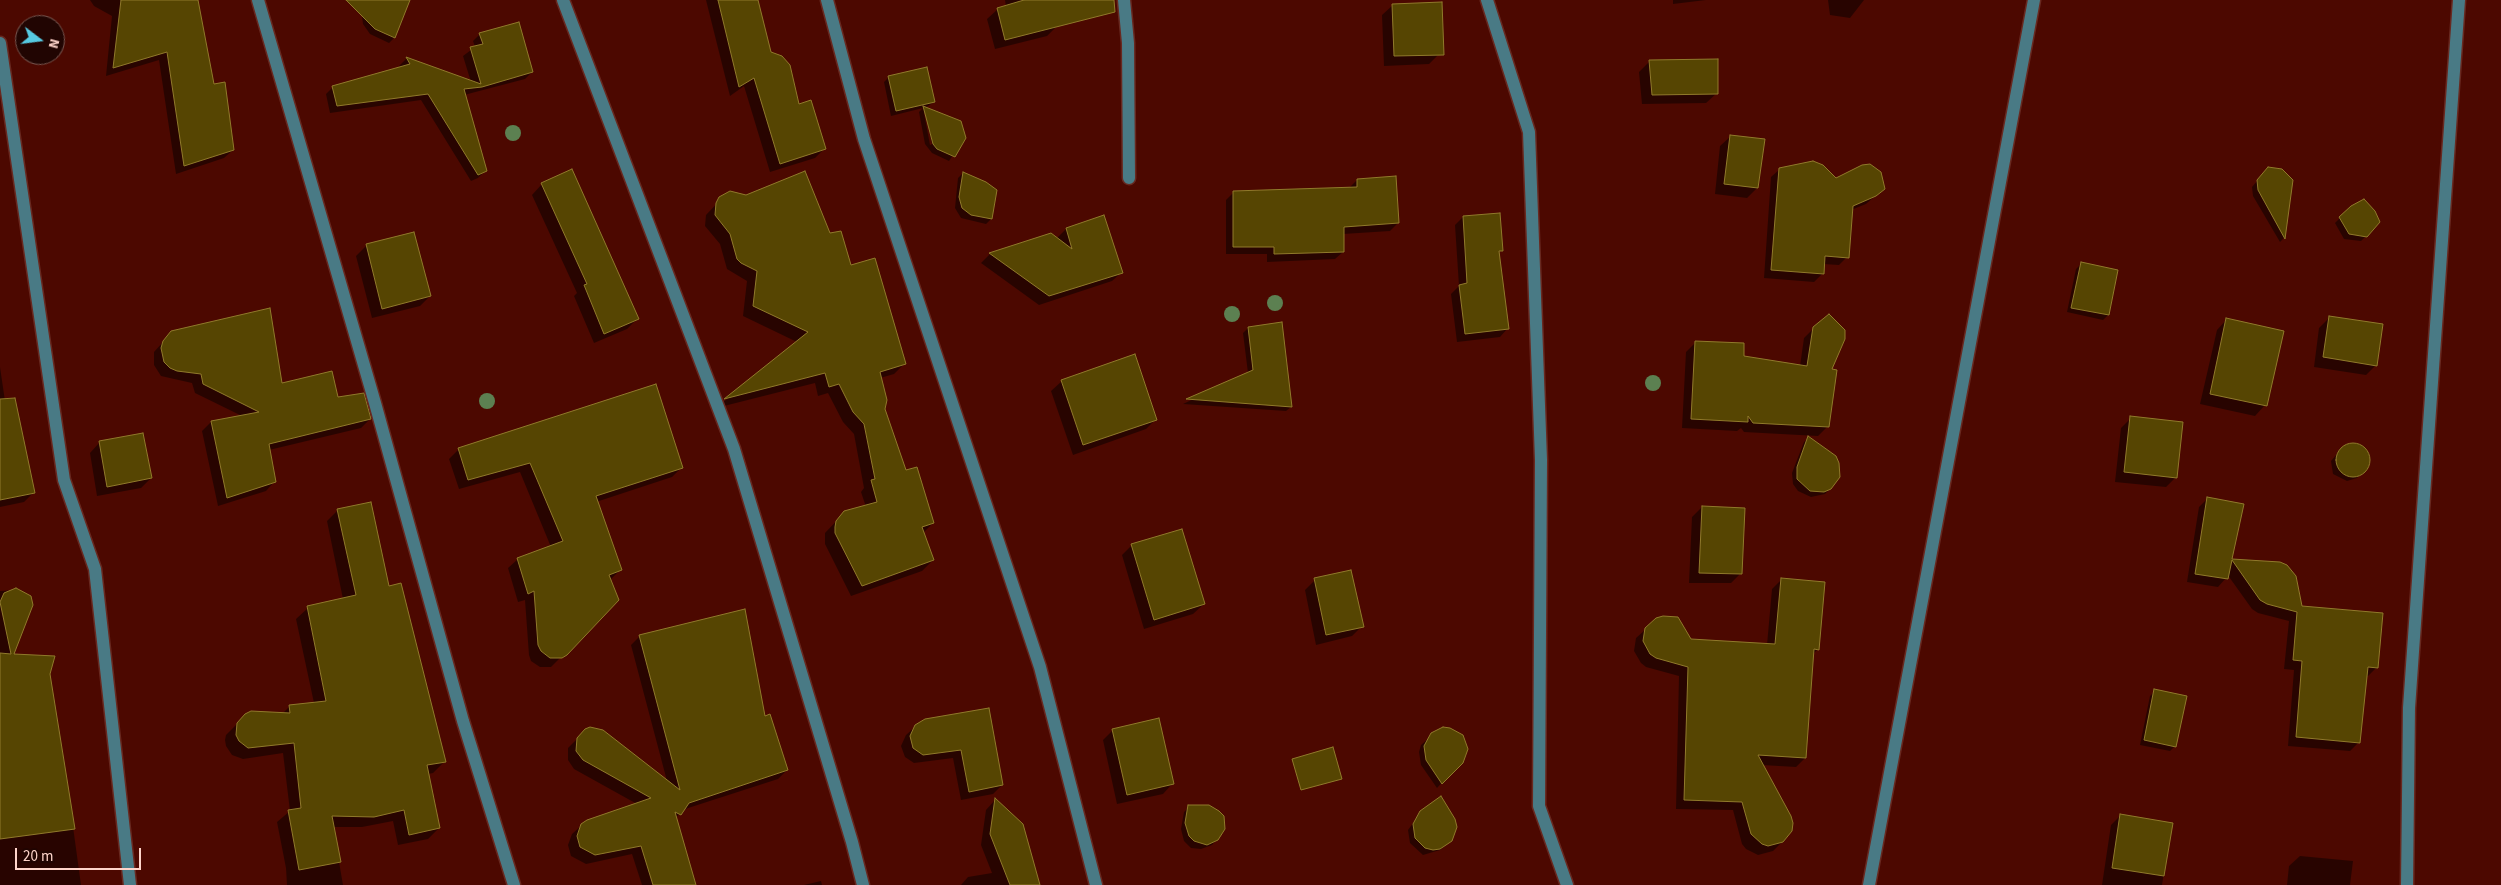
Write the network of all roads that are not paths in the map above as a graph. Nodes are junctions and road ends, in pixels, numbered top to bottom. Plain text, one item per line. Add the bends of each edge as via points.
1 (258, 0) edge
2 (563, 0) edge
3 (827, 0) edge
4 (1124, 0) edge
5 (1486, 0) edge
6 (2034, 0) edge
7 (2459, 0) edge
8 (0, 43) edge
9 (1129, 178) dead end
10 (130, 885) edge
11 (514, 885) edge
12 (863, 885) edge
13 (1096, 885) edge
14 (1567, 885) edge
15 (1869, 885) edge
16 (2407, 885) edge

1 - 11 street via 375,403 462,721
2 - 12 street via 734,449
3 - 13 street via 864,139 1040,667
4 - 9 street via 1128,43
5 - 14 street via 1530,132 1541,460 1539,806
6 - 15 street
7 - 16 street via 2409,708
8 - 10 street via 64,480 95,569

